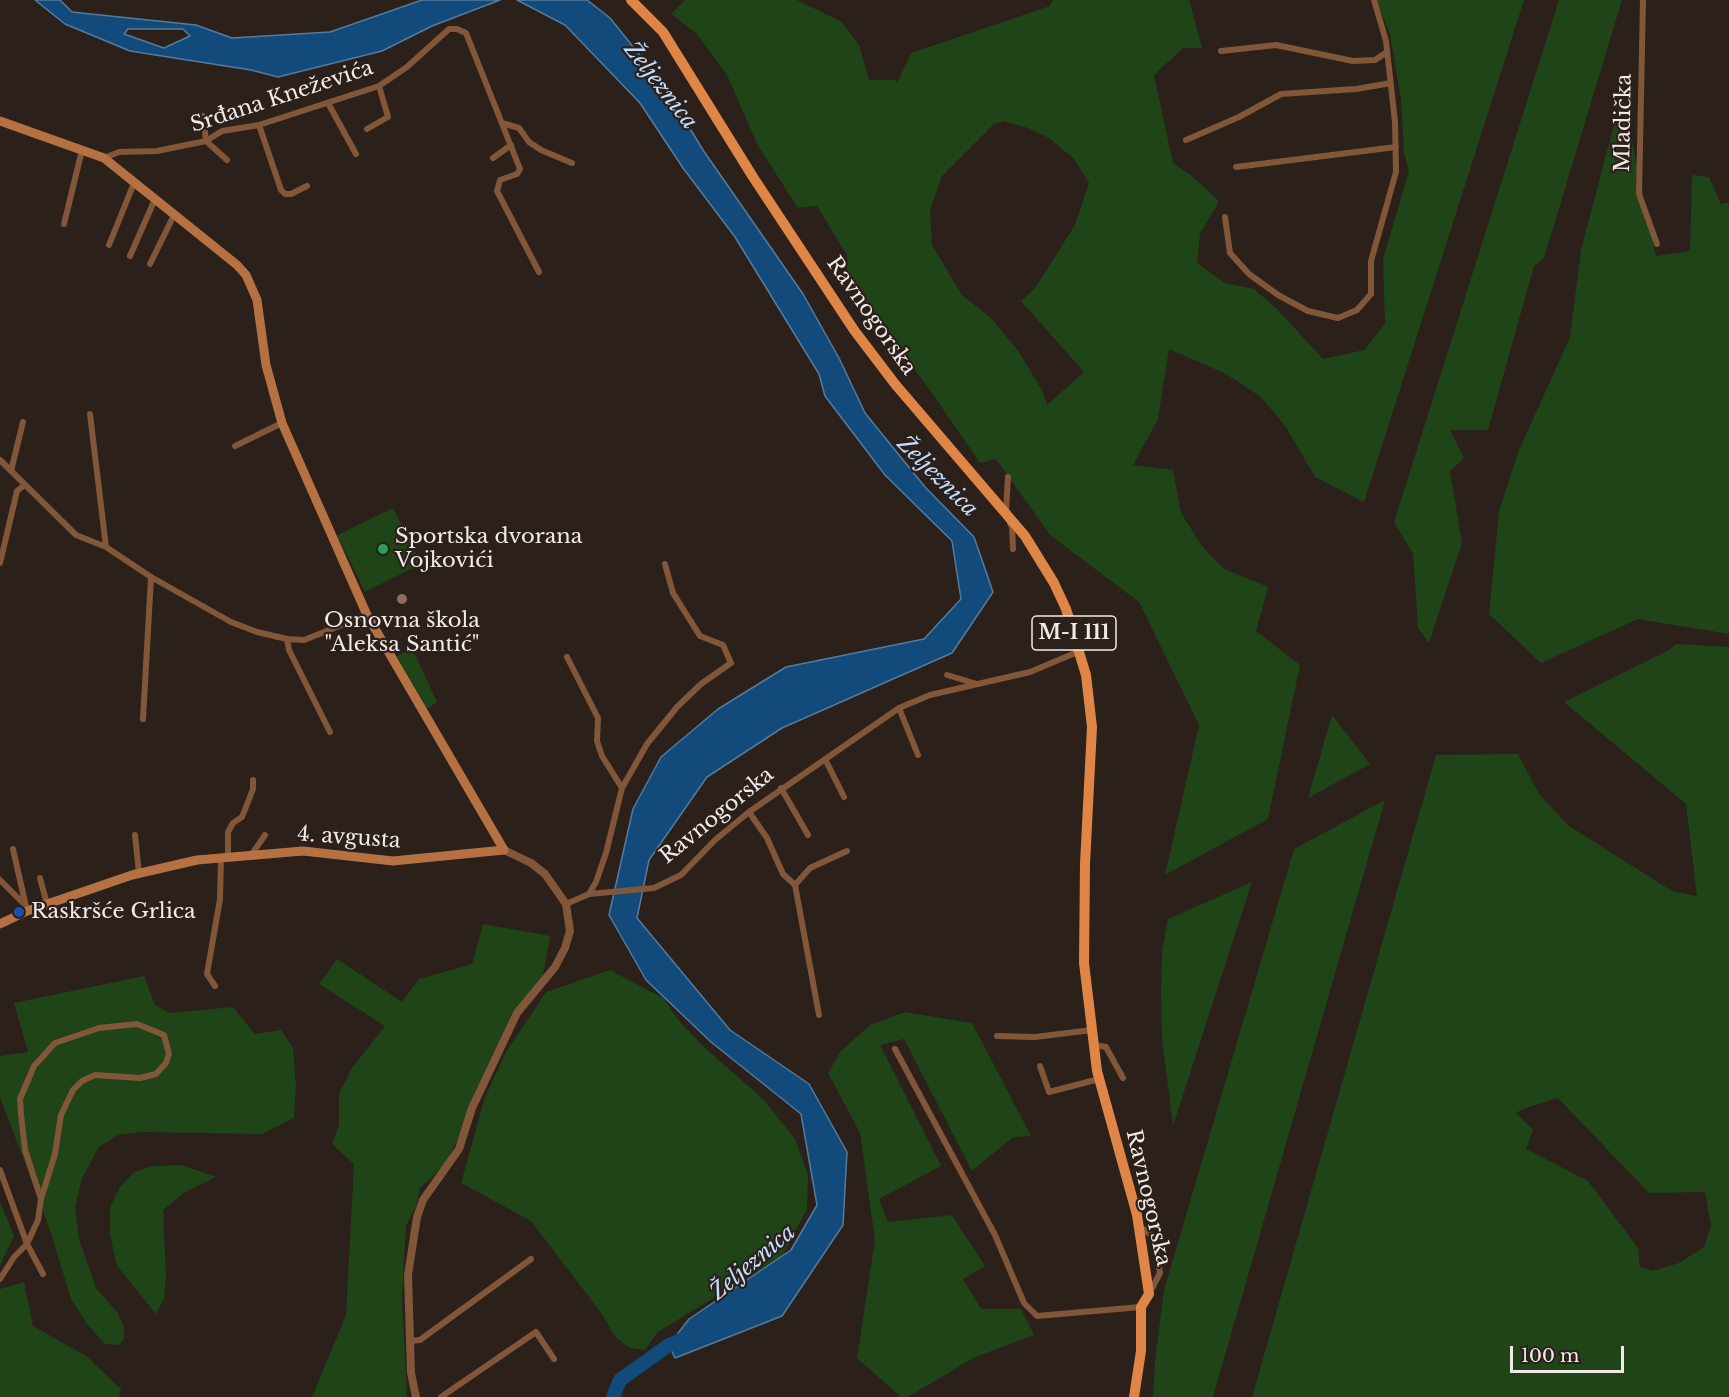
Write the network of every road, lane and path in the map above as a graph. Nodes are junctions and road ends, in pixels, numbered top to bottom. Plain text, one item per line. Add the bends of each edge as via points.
1 (631, 0) edge
2 (1374, 0) edge
3 (1643, 0) edge
4 (1221, 51) dead end
5 (1387, 52) junction
6 (1391, 83) junction
7 (379, 86) junction
8 (328, 103) junction
9 (203, 116) dead end
10 (0, 121) edge
11 (502, 123) junction
12 (259, 125) junction
13 (367, 129) dead end
14 (1186, 140) dead end
15 (206, 141) junction
16 (512, 145) junction
17 (1396, 147) junction
18 (82, 150) junction
19 (356, 154) dead end
20 (104, 158) junction
21 (493, 158) dead end
22 (227, 160) dead end
23 (572, 163) dead end
24 (1236, 167) dead end
25 (134, 183) junction
26 (307, 186) dead end
27 (155, 199) junction
28 (174, 214) junction
29 (1226, 217) dead end
30 (64, 224) dead end
31 (1657, 244) dead end
32 (109, 245) dead end
33 (130, 256) dead end
34 (150, 264) dead end
35 (540, 272) dead end
36 (90, 414) dead end
37 (23, 422) dead end
38 (282, 423) junction
39 (235, 446) dead end
40 (0, 460) edge
41 (10, 471) junction
42 (1008, 477) dead end
43 (23, 486) junction
44 (1006, 512) junction
45 (106, 548) junction
46 (1013, 549) dead end
47 (0, 564) edge
48 (665, 564) dead end
49 (151, 577) junction
50 (367, 615) junction
51 (286, 639) junction
52 (1080, 651) junction
53 (567, 657) dead end
54 (947, 675) dead end
55 (978, 684) junction
56 (899, 708) junction
57 (143, 719) dead end
58 (330, 732) dead end
59 (918, 755) dead end
60 (825, 759) junction
61 (253, 780) dead end
62 (622, 788) junction
63 (781, 788) junction
64 (844, 797) dead end
65 (749, 812) junction
66 (135, 835) dead end
67 (265, 835) dead end
68 (808, 835) dead end
69 (13, 849) dead end
70 (504, 850) junction
71 (847, 851) dead end
72 (252, 854) junction
73 (224, 857) junction
74 (139, 873) junction
75 (40, 878) dead end
76 (0, 880) edge
77 (795, 885) junction
78 (589, 894) junction
79 (220, 899) junction
80 (47, 904) junction
81 (566, 904) junction
82 (26, 908) junction
83 (212, 912) dead end
84 (0, 924) edge
85 (215, 986) dead end
86 (819, 1015) dead end
87 (1092, 1030) junction
88 (997, 1036) dead end
89 (1094, 1045) junction
90 (895, 1049) dead end
91 (1040, 1066) dead end
92 (1099, 1078) junction
93 (1123, 1078) dead end
94 (0, 1170) edge
95 (42, 1199) junction
96 (27, 1244) junction
97 (531, 1259) dead end
98 (43, 1274) dead end
99 (0, 1279) edge
100 (1141, 1307) junction
101 (410, 1341) junction
102 (554, 1359) dead end
103 (416, 1397) edge
104 (441, 1397) edge
105 (1134, 1397) edge

1 - 44 main road, Ravnogorska / M-I 111 via 669,41 854,330 895,384
2 - 5 street
3 - 31 street, Mladička via 1639,194
4 - 5 street via 1276,45 1353,61 1375,60
5 - 6 street
6 - 14 street via 1281,94
6 - 17 street
7 - 8 street, Srđana Kneževića
7 - 11 street, Srđana Kneževića via 408,67 449,29 457,29 466,33
7 - 13 street via 388,117
8 - 12 street, Srđana Kneževića
8 - 19 street
9 - 15 street
10 - 18 main road
11 - 16 street, Srđana Kneževića
11 - 23 street via 519,128 541,150
12 - 15 street, Srđana Kneževića via 222,131
12 - 26 street via 281,190 291,194
15 - 20 street, Srđana Kneževića via 157,152 119,152
15 - 22 street
16 - 21 street
16 - 35 street, Srđana Kneževića via 520,169 500,180 497,190
17 - 24 street
17 - 29 street via 1396,172 1371,261 1371,294 1357,310 1338,318 1308,311 1249,274 1230,254
18 - 20 main road
18 - 30 street
20 - 25 main road
25 - 27 main road
25 - 32 street
27 - 28 main road
27 - 33 street
28 - 34 street
28 - 38 main road via 237,265 252,286 266,365
36 - 45 street
37 - 41 street
38 - 39 street
38 - 50 main road
40 - 41 street
41 - 43 street
42 - 44 street
43 - 45 street via 76,535
43 - 47 street via 17,491
44 - 46 street via 1012,527
44 - 52 main road, Ravnogorska / M-I 111 via 1054,583
45 - 49 street
48 - 62 street via 673,593 700,636 723,645 731,663 677,707 647,744
49 - 51 street via 231,622
49 - 57 street
50 - 51 street via 304,640
50 - 70 main road
51 - 58 street
52 - 55 street, Ravnogorska via 1030,672
52 - 87 main road, Ravnogorska / M-I 111 via 1092,728 1084,952
53 - 62 street via 598,718 597,741 602,756
54 - 55 street
55 - 56 street, Ravnogorska via 930,695
56 - 59 street
56 - 60 street, Ravnogorska
60 - 63 street, Ravnogorska
60 - 64 street
61 - 73 street via 242,817 228,832
62 - 78 street via 606,853
63 - 65 street, Ravnogorska
63 - 68 street
65 - 77 street via 767,838 783,874
65 - 78 street, Ravnogorska via 681,875 654,888
66 - 74 street
67 - 72 street
69 - 82 street
70 - 72 main road, 4. avgusta via 393,861 303,851
70 - 81 street via 545,874
71 - 77 street via 810,868
72 - 73 main road, 4. avgusta
73 - 74 main road, 4. avgusta
73 - 79 street
74 - 80 main road, 4. avgusta
75 - 80 street
76 - 82 street
77 - 86 street
78 - 81 street, Ravnogorska
79 - 83 street
79 - 85 street via 207,974
80 - 82 main road, 4. avgusta
81 - 101 street via 570,931 565,948 555,967 517,1013 472,1108 459,1149 423,1200 408,1275
82 - 84 main road, 4. avgusta
87 - 88 street via 1035,1037
87 - 89 main road, Ravnogorska / M-I 111
89 - 92 main road, Ravnogorska / M-I 111
89 - 93 street via 1106,1047
90 - 100 street via 995,1235 1024,1303 1036,1316
91 - 92 street via 1049,1092
92 - 100 main road, Ravnogorska / M-I 111 via 1139,1226 1149,1294
94 - 96 street
95 - 95 street via 61,1115 73,1090 95,1075 140,1078 156,1074 169,1054 164,1035 137,1024 109,1025 77,1033 55,1043 42,1055 20,1099 25,1150
95 - 96 street
96 - 98 street
96 - 99 street
97 - 101 street via 420,1340
100 - 105 main road via 1141,1351
101 - 103 street
102 - 104 street via 536,1332

